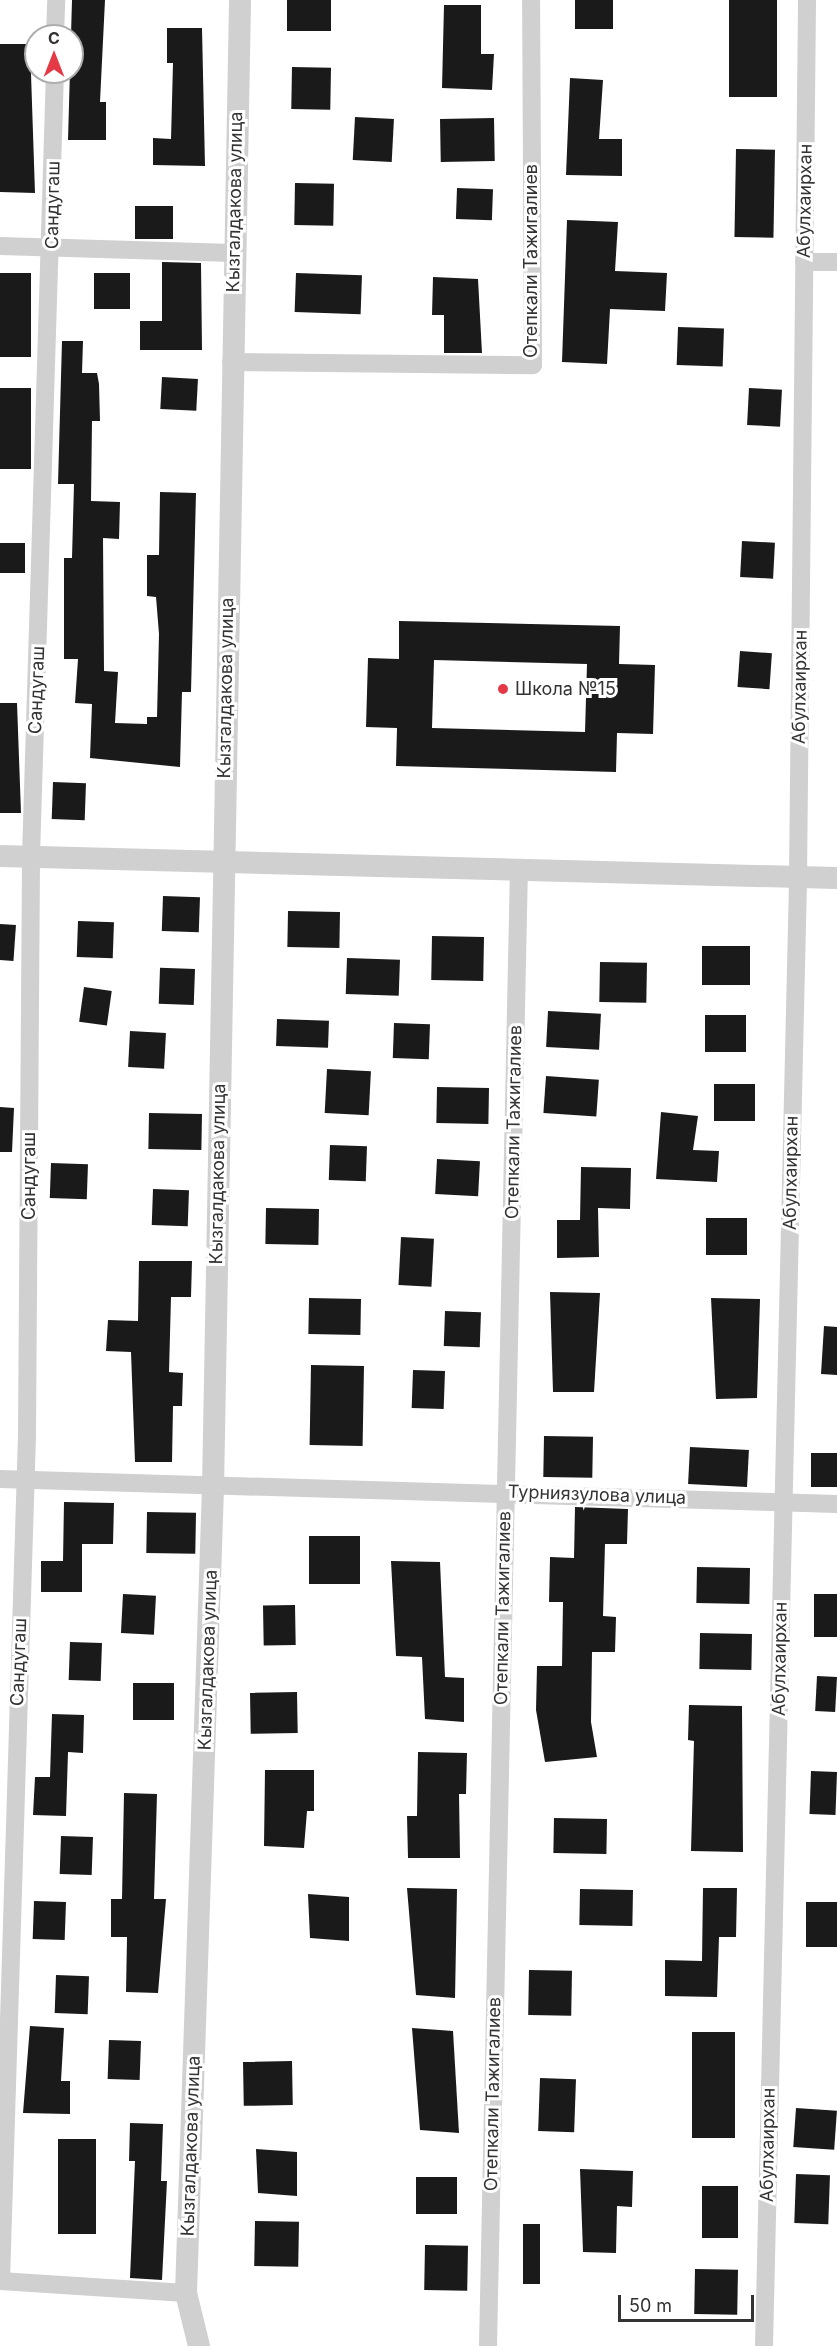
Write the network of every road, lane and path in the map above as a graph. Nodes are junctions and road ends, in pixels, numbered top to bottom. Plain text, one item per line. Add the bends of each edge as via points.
1 (56, 0) edge
2 (240, 0) edge
3 (531, 0) edge
4 (807, 0) edge
5 (55, 24) edge
6 (55, 84) edge
7 (0, 246) edge
8 (53, 251) junction
9 (233, 253) junction
10 (804, 262) junction
11 (837, 262) edge
12 (231, 362) junction
13 (0, 856) edge
14 (31, 856) junction
15 (223, 860) junction
16 (519, 871) junction
17 (798, 877) junction
18 (837, 878) edge
19 (0, 1479) edge
20 (25, 1481) junction
21 (213, 1489) junction
22 (506, 1491) junction
23 (783, 1502) junction
24 (837, 1504) edge
25 (1, 2281) edge
26 (186, 2293) junction
27 (199, 2346) edge
28 (488, 2346) edge
29 (764, 2346) edge

1 - 5 street
2 - 9 street, Кызгалдакова улица
3 - 12 street, Отепкали Тажигалиев via 533,365
4 - 10 street, Абулхаирхан
6 - 8 street, Сандугаш
7 - 8 street
8 - 9 street
8 - 14 street, Сандугаш
9 - 12 street, Кызгалдакова улица
10 - 11 street
10 - 17 street, Абулхаирхан
12 - 15 street, Кызгалдакова улица
13 - 14 street
14 - 15 street
14 - 20 street, Сандугаш
15 - 16 street
15 - 21 street, Кызгалдакова улица
16 - 17 street
16 - 22 street, Отепкали Тажигалиев
17 - 18 street
17 - 23 street, Абулхаирхан
19 - 20 street, Турниязулова улица
20 - 21 street, Турниязулова улица
20 - 25 street, Сандугаш
21 - 22 street, Турниязулова улица
21 - 26 street, Кызгалдакова улица
22 - 23 street, Турниязулова улица
22 - 28 street, Отепкали Тажигалиев
23 - 24 street, Турниязулова улица
23 - 29 street, Абулхаирхан
25 - 26 street
26 - 27 street, Кызгалдакова улица

